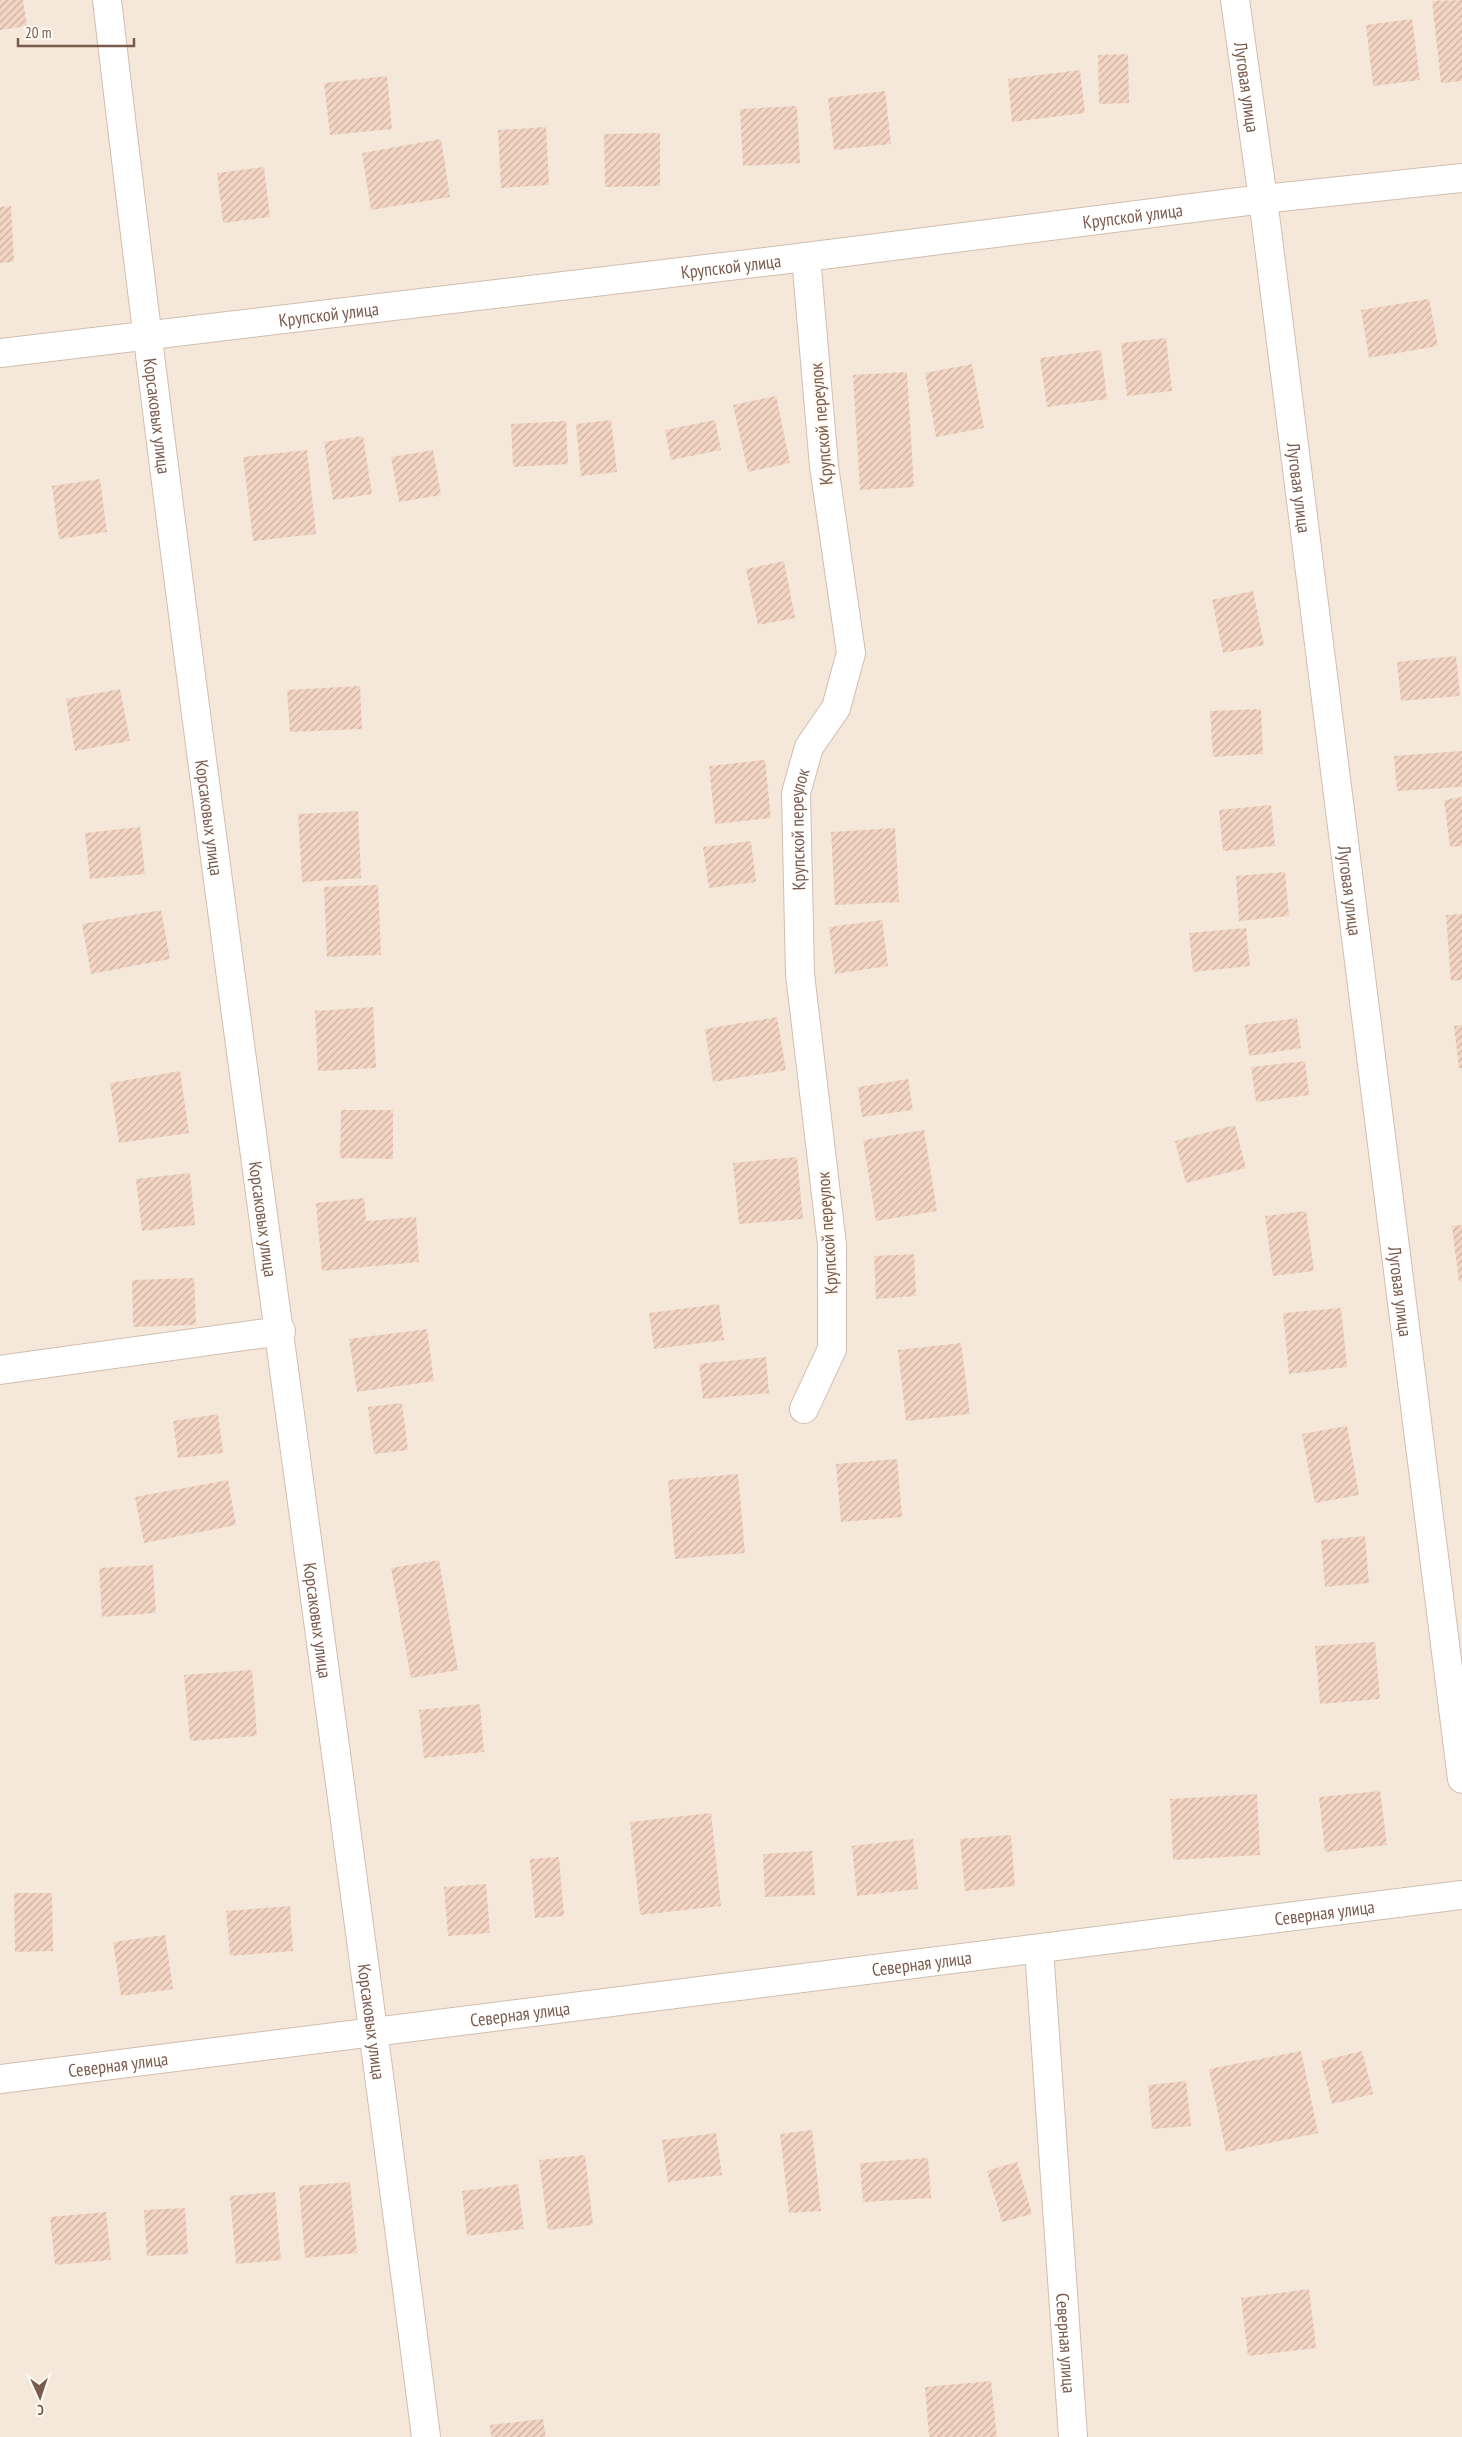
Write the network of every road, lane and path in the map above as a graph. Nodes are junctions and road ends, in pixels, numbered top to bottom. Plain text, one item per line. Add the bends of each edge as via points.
1 (107, 0) edge
2 (1235, 0) edge
3 (1462, 178) edge
4 (1263, 200) junction
5 (806, 257) junction
6 (146, 335) junction
7 (0, 353) edge
8 (281, 1331) junction
9 (0, 1370) edge
10 (804, 1409) dead end
11 (1462, 1779) edge
12 (1462, 1895) edge
13 (1039, 1949) junction
14 (375, 2032) junction
15 (0, 2079) edge
16 (426, 2437) edge
17 (1073, 2437) edge

1 - 6 street, Корсаковых улица
2 - 4 street, Луговая улица
3 - 4 street, Крупской улица
4 - 5 street, Крупской улица
4 - 11 street, Луговая улица
5 - 6 street, Крупской улица
5 - 10 street, Крупской переулок via 824,466 851,653 836,708 809,747 796,793 800,974 832,1245 832,1349
6 - 7 street, Крупской улица
6 - 8 street, Корсаковых улица
8 - 9 street
8 - 14 street, Корсаковых улица
12 - 13 street, Северная улица
13 - 14 street, Северная улица
13 - 17 street, Северная улица
14 - 15 street, Северная улица
14 - 16 street, Корсаковых улица

